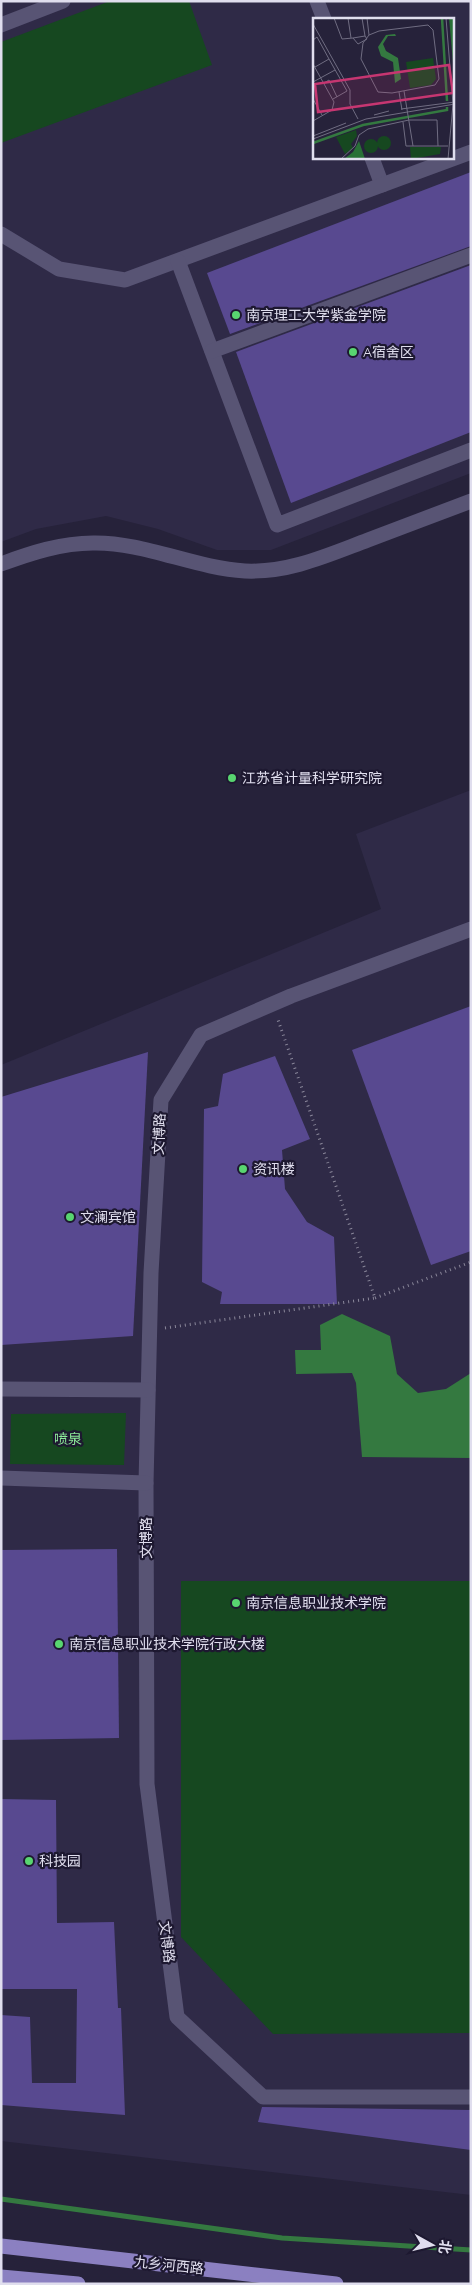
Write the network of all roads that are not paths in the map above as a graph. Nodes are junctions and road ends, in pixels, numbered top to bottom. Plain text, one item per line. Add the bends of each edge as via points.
1 (63, 1) edge
2 (317, 1) edge
3 (324, 18) edge
4 (1, 25) edge
5 (470, 156) edge
6 (372, 159) edge
7 (382, 185) junction
8 (1, 234) edge
9 (471, 256) edge
10 (178, 260) junction
11 (212, 351) junction
12 (471, 450) edge
13 (471, 501) edge
14 (1, 564) edge
15 (471, 928) edge
16 (1, 1389) edge
17 (148, 1390) junction
18 (1, 1478) edge
19 (146, 1483) junction
20 (471, 2097) edge
21 (1, 2246) edge
22 (1, 2276) edge
23 (78, 2284) edge
24 (336, 2284) edge

1 - 4 lane
2 - 3 lane
5 - 7 lane
6 - 7 lane
7 - 10 lane
8 - 10 lane via 59,269 125,280
9 - 11 lane
10 - 11 lane
11 - 12 lane via 277,525
13 - 14 lane via 288,569 245,571 94,543 59,546
15 - 17 lane, 文博路 via 272,1004 201,1035 161,1100
16 - 17 lane
17 - 19 lane, 文博路
18 - 19 lane
19 - 20 lane, 文博路 via 147,1784 177,2016 263,2097
21 - 24 main road, 九乡河西路
22 - 23 main road

